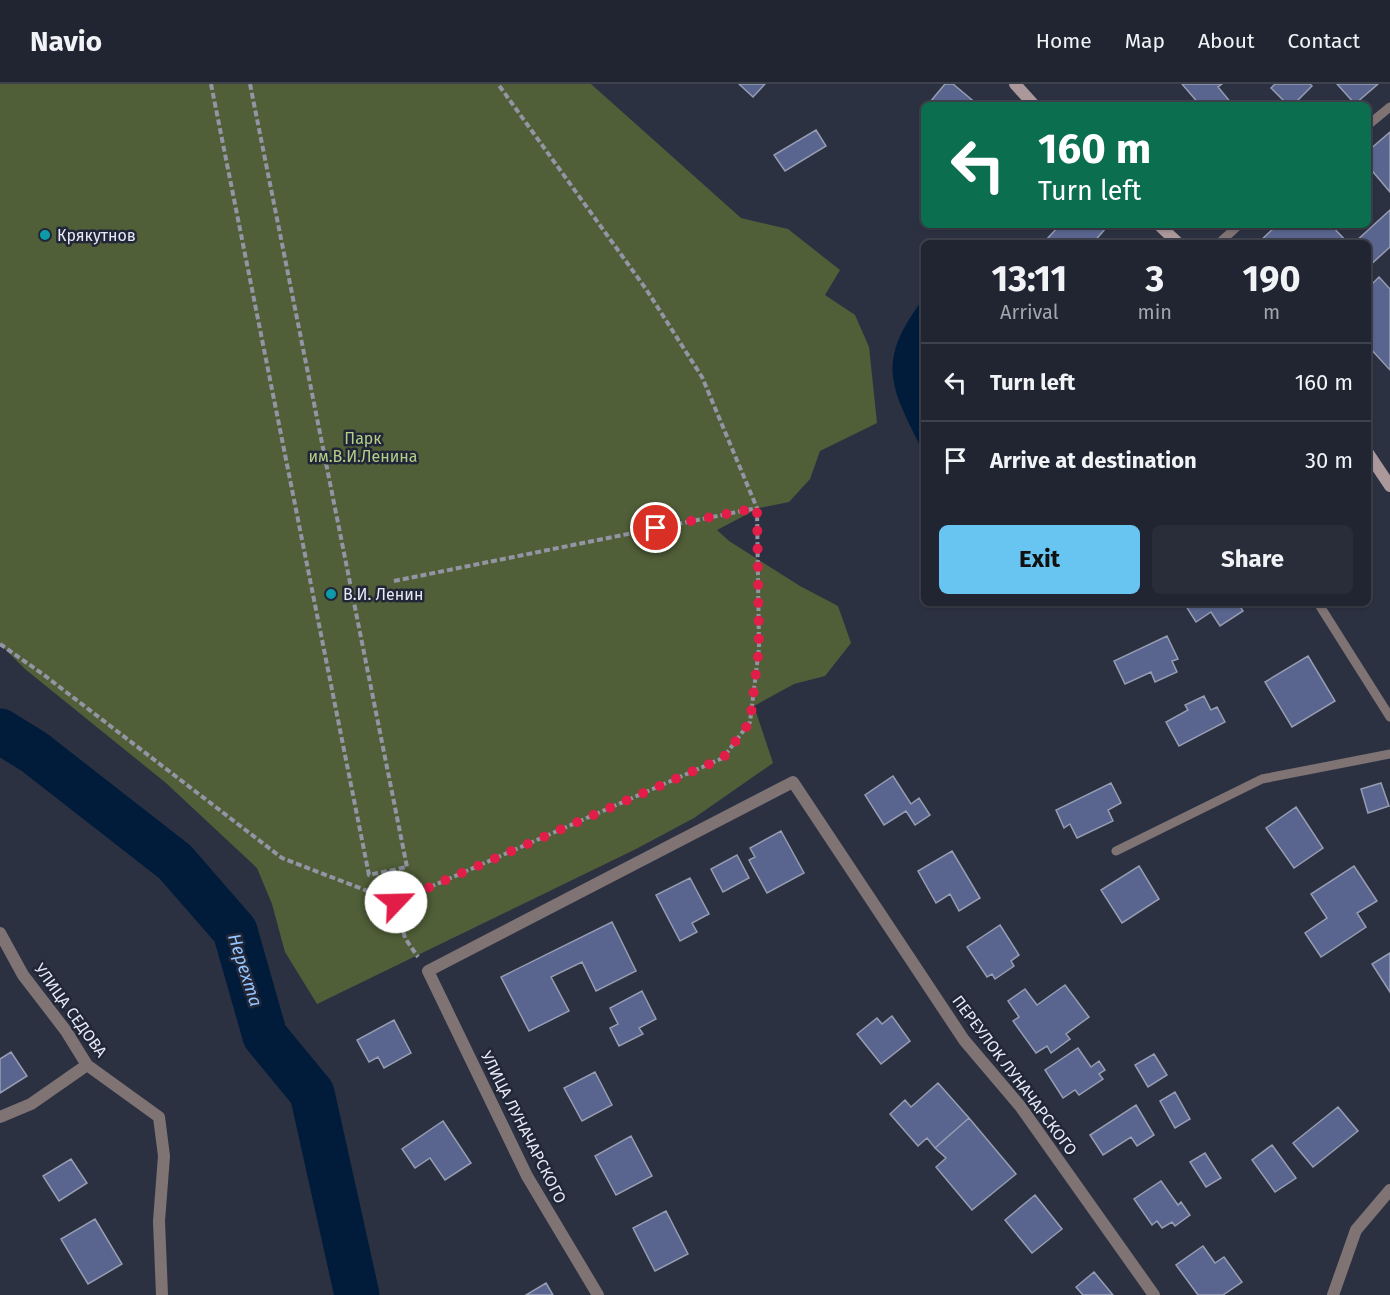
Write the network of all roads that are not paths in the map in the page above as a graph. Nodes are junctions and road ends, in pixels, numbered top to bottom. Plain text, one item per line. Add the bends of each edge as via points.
1 (1015, 84) edge
2 (1031, 102) edge
3 (1390, 107) edge
4 (1371, 123) edge
5 (1162, 228) edge
6 (1236, 228) edge
7 (1175, 240) edge
8 (1222, 240) edge
9 (1371, 458) edge
10 (1390, 486) edge
11 (1320, 606) edge
12 (1390, 717) edge
13 (1390, 754) edge
14 (1116, 851) dead end
15 (0, 933) edge
16 (428, 971) joint
17 (87, 1065) junction
18 (0, 1117) edge
19 (1390, 1190) edge
20 (162, 1295) edge
21 (598, 1295) edge
22 (1154, 1295) edge
23 (1333, 1295) edge

1 - 2 street
3 - 4 lane
5 - 7 street
6 - 8 lane
9 - 10 street
11 - 12 lane
13 - 14 lane via 1262,780
15 - 17 street, УЛИЦА СЕДОВА via 23,975
16 - 21 street, УЛИЦА ЛУНАЧАРСКОГО via 527,1176
16 - 22 street, ПЕРЕУЛОК ЛУНАЧАРСКОГО via 793,782 964,1040 1020,1106
17 - 18 street via 31,1104
17 - 20 street, УЛИЦА СЕДОВА via 159,1117 164,1156 159,1221
19 - 23 street via 1356,1230

